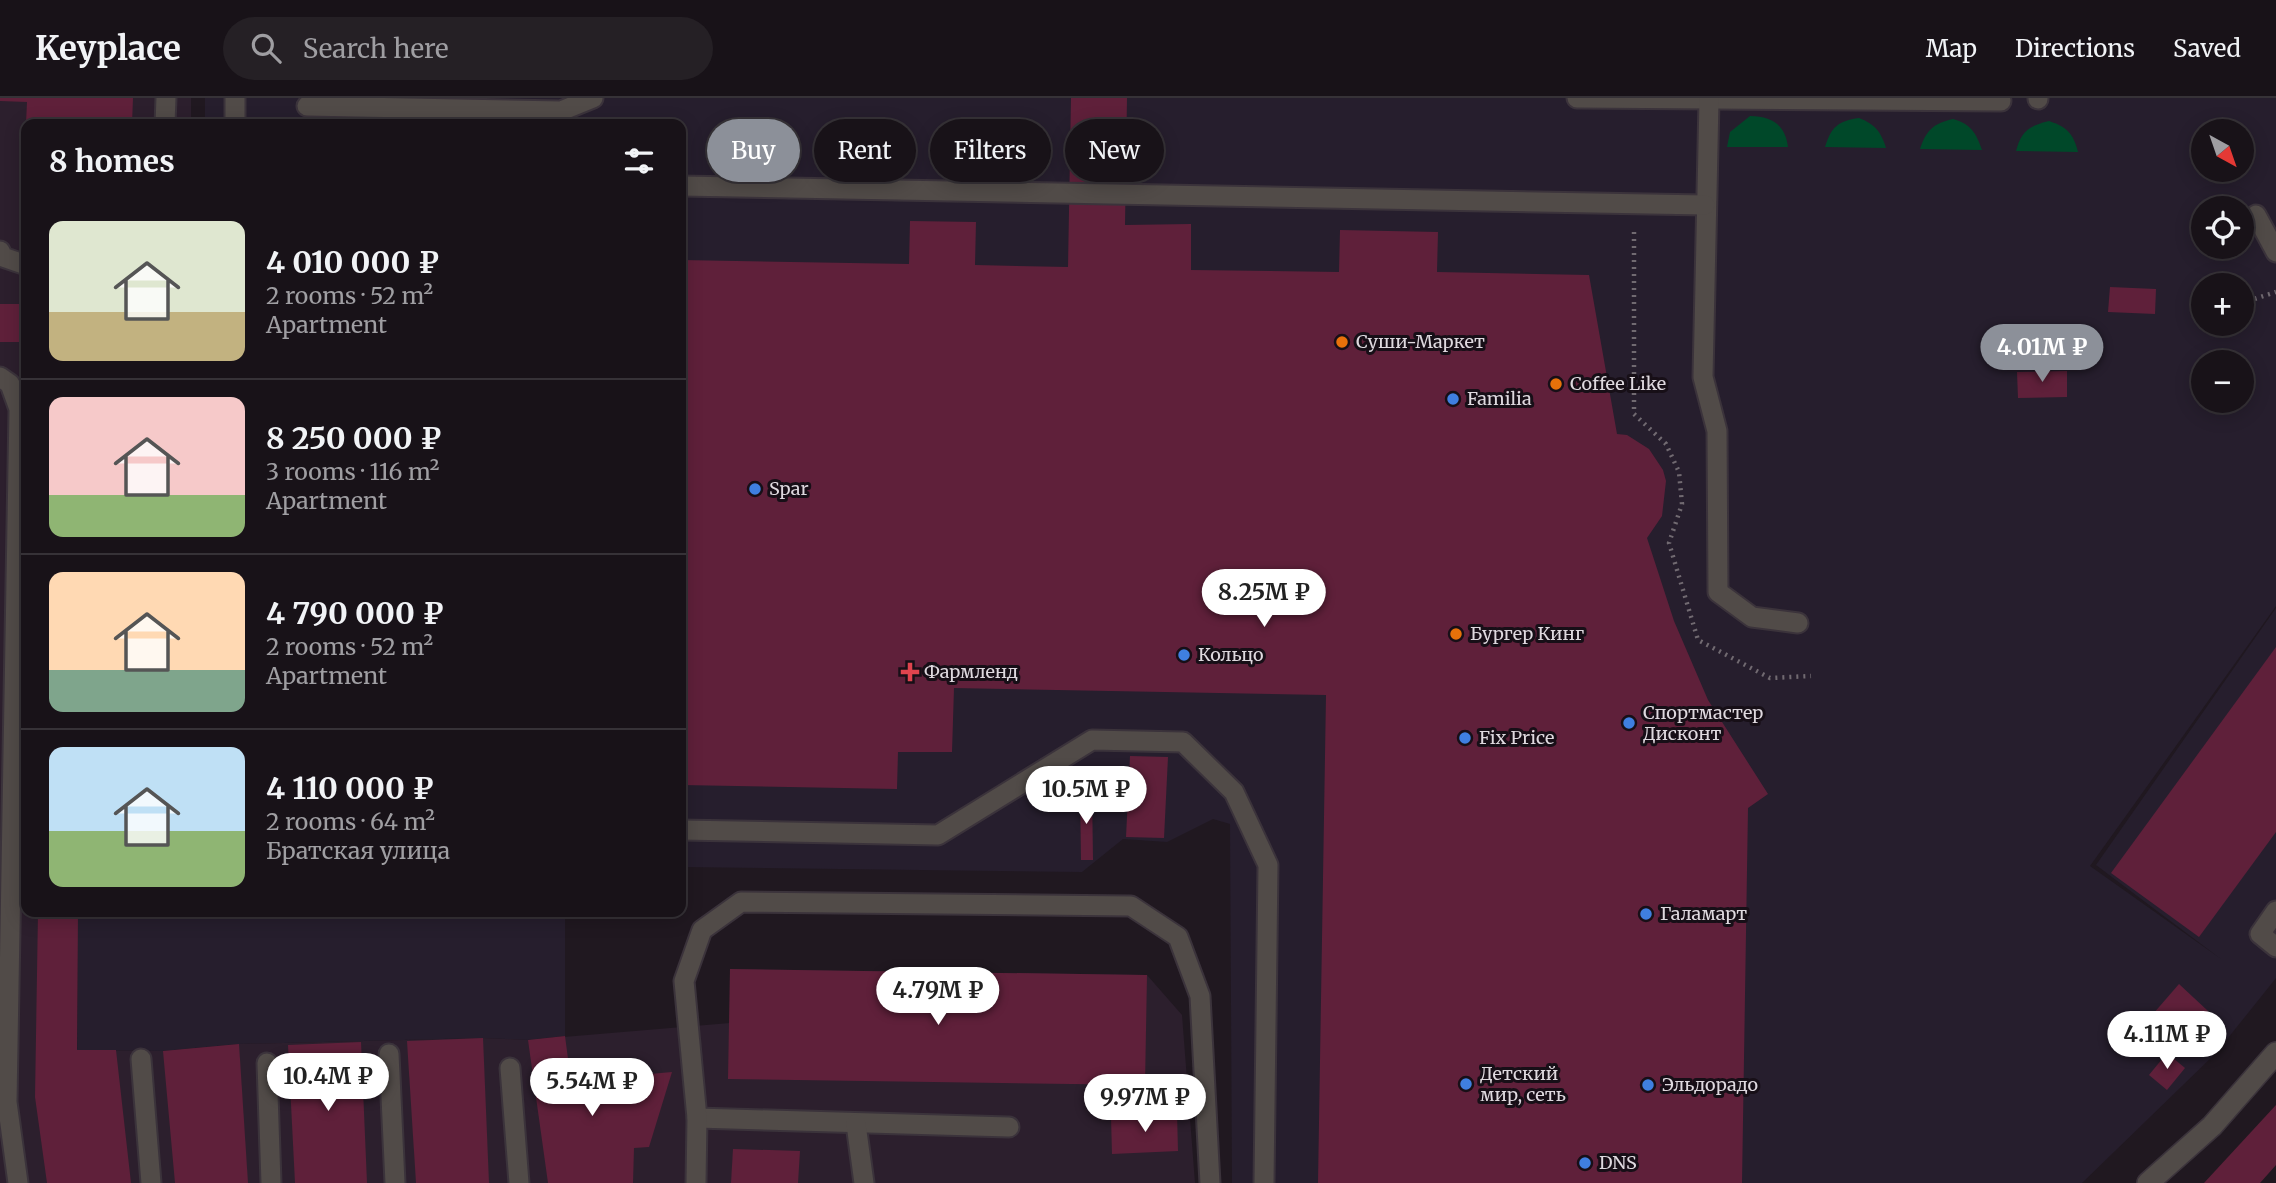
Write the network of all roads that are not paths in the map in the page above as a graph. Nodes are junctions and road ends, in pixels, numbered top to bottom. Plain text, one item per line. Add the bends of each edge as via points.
1 (166, 98) edge
2 (235, 98) edge
3 (593, 98) edge
4 (1577, 98) edge
5 (1709, 100) edge
6 (1980, 100) edge
7 (2000, 101) dead end
8 (307, 109) edge
9 (165, 119) edge
10 (235, 119) edge
11 (686, 186) edge
12 (1705, 205) junction
13 (2256, 215) dead end
14 (0, 251) edge
15 (2276, 252) edge
16 (21, 263) edge
17 (12, 380) edge
18 (1798, 623) dead end
19 (686, 830) edge
20 (2276, 911) edge
21 (2276, 947) edge
22 (2276, 1053) edge
23 (389, 1054) dead end
24 (141, 1059) dead end
25 (267, 1063) dead end
26 (510, 1068) dead end
27 (697, 1118) junction
28 (856, 1124) junction
29 (1009, 1127) dead end
30 (18, 1183) edge
31 (151, 1183) edge
32 (271, 1183) edge
33 (395, 1183) edge
34 (519, 1183) edge
35 (696, 1183) edge
36 (864, 1183) edge
37 (1210, 1183) edge
38 (1264, 1183) edge
39 (2148, 1183) edge

1 - 9 lane
2 - 10 lane
3 - 8 lane via 561,111
4 - 5 lane
5 - 6 lane
5 - 12 lane
6 - 7 lane
11 - 12 lane
12 - 18 lane via 1703,377 1717,431 1718,592 1752,617
13 - 15 lane
14 - 16 lane via 3,257
17 - 30 lane via 19,408 7,1102
19 - 38 lane via 938,835 1092,740 1183,741 1234,792 1268,865
20 - 21 lane via 2260,934
22 - 39 street via 2212,1126
23 - 33 lane
24 - 31 lane
25 - 32 lane
26 - 34 lane
27 - 28 lane
27 - 35 lane
27 - 37 lane via 684,981 702,930 741,902 1131,906 1178,937 1200,996
28 - 29 lane
28 - 36 lane

